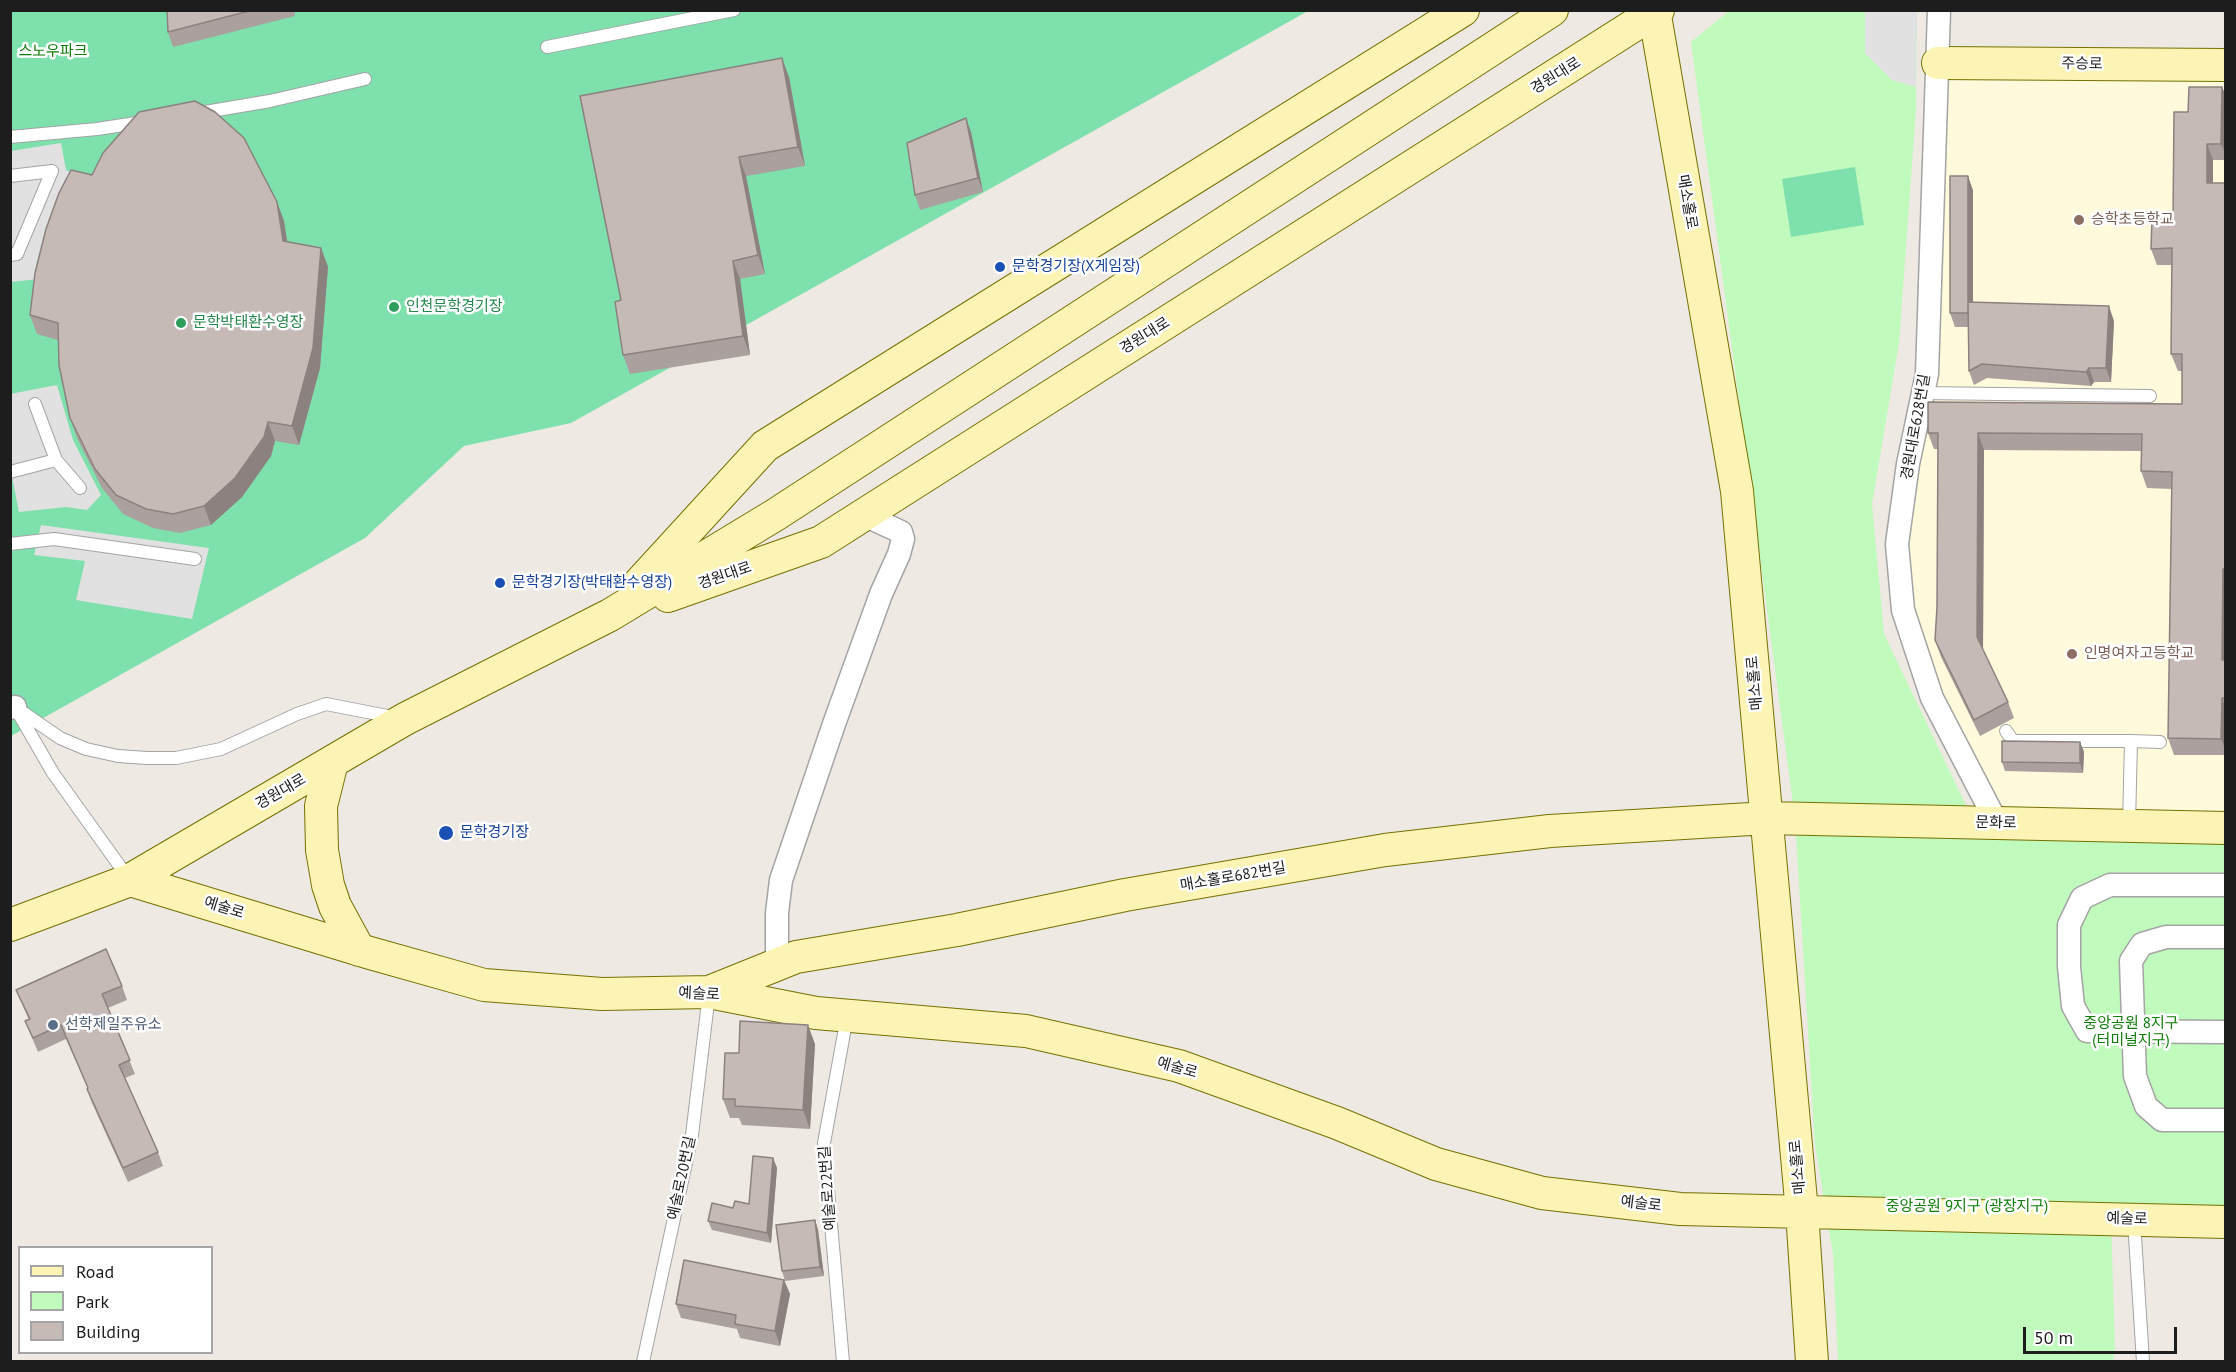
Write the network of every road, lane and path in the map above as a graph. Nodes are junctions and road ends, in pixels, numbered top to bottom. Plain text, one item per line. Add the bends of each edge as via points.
1 (734, 10) edge
2 (1463, 10) edge
3 (1552, 10) edge
4 (1939, 10) edge
5 (1656, 11) edge
6 (547, 47) dead end
7 (1938, 63) junction
8 (2226, 65) edge
9 (365, 79) dead end
10 (189, 114) edge
11 (154, 120) edge
12 (10, 137) edge
13 (10, 176) edge
14 (10, 255) edge
15 (1923, 393) junction
16 (2150, 396) dead end
17 (35, 404) dead end
18 (56, 460) junction
19 (10, 472) edge
20 (80, 488) dead end
21 (864, 515) junction
22 (10, 544) edge
23 (195, 559) dead end
24 (610, 615) junction
25 (12, 704) edge
26 (405, 719) junction
27 (2006, 731) dead end
28 (2132, 741) junction
29 (2160, 742) dead end
30 (332, 762) junction
31 (1767, 818) junction
32 (1997, 823) junction
33 (2129, 826) junction
34 (2226, 828) edge
35 (130, 880) junction
36 (2226, 885) edge
37 (10, 925) edge
38 (2226, 937) edge
39 (359, 950) junction
40 (777, 965) junction
41 (709, 992) junction
42 (847, 1016) junction
43 (2226, 1032) edge
44 (2133, 1033) junction
45 (2226, 1120) edge
46 (1802, 1212) junction
47 (2134, 1220) junction
48 (2226, 1222) edge
49 (643, 1362) edge
50 (843, 1362) edge
51 (1812, 1362) edge
52 (2142, 1362) edge

1 - 6 lane
2 - 24 main road, 경원대로 via 765,446
3 - 24 main road, 경원대로 via 775,516
4 - 7 street, 경원대로628번길
5 - 21 main road, 경원대로
5 - 31 main road, 매소홀로 via 1737,491
7 - 8 main road, 주승로
7 - 15 street, 경원대로628번길 via 1927,374
9 - 10 lane via 270,101
11 - 12 lane
13 - 14 lane via 52,171 17,254
15 - 16 lane
15 - 32 street, 경원대로628번길 via 1897,544 1903,610 1932,698
17 - 18 lane
18 - 19 lane
18 - 20 lane
21 - 24 main road, 경원대로 via 821,542
21 - 40 street via 901,532 903,538 781,880
22 - 23 lane via 54,539
24 - 26 main road, 경원대로
25 - 26 lane via 60,738 86,749 147,758 176,758 221,748 326,704
25 - 35 lane via 53,773
26 - 30 main road, 경원대로
27 - 28 lane via 2013,741
28 - 29 lane
28 - 33 lane
30 - 35 main road, 경원대로
30 - 39 main road via 321,806 322,850 328,885
31 - 32 main road, 문화로
31 - 40 main road, 매소홀로682번길 via 1550,831 1385,850 796,957
31 - 46 main road, 매소홀로
32 - 33 main road, 문화로
33 - 34 main road, 문화로
35 - 37 main road, 경원대로
35 - 39 main road, 예술로
36 - 44 street via 2110,885 2082,898 2069,925 2073,1006 2087,1031
38 - 44 street via 2166,937 2142,944 2131,961
39 - 41 main road, 예술로 via 484,985 602,994
40 - 41 main road, 매소홀로682번길
41 - 42 main road, 예술로
41 - 49 lane, 예술로20번길 via 692,1135
42 - 46 main road, 예술로 via 1026,1031 1179,1066 1337,1123 1436,1164 1542,1193 1680,1209
42 - 50 lane, 예술로22번길 via 824,1143
43 - 44 street
44 - 45 street via 2135,1076 2145,1106 2162,1120
46 - 47 main road, 예술로
46 - 51 main road, 매소홀로
47 - 48 main road, 예술로
47 - 52 lane

